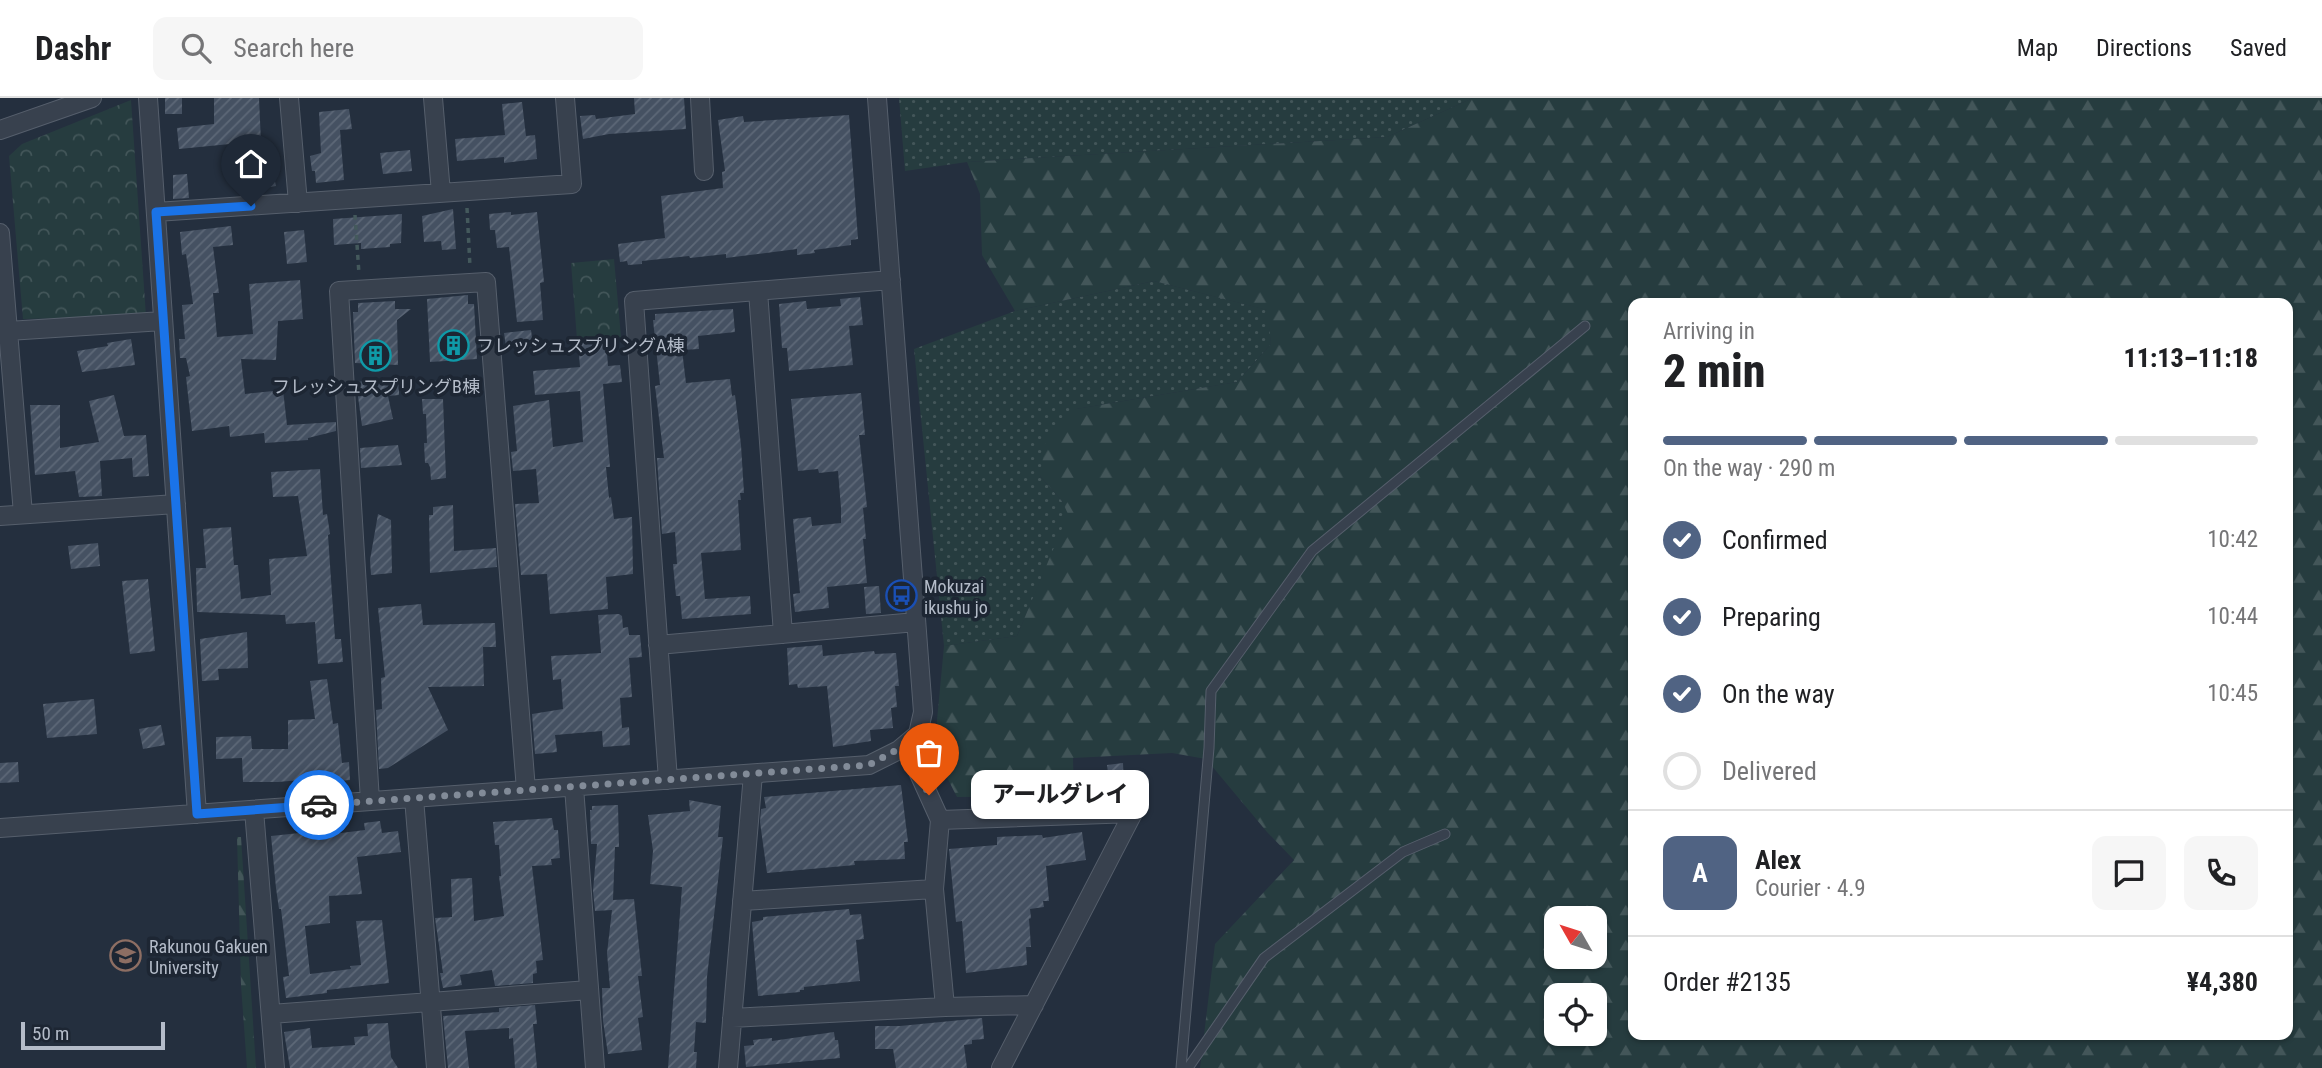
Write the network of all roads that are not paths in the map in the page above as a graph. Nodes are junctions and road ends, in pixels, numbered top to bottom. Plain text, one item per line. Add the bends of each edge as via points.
1 (92, 98) edge
2 (148, 98) edge
3 (289, 98) edge
4 (433, 98) edge
5 (565, 98) edge
6 (700, 98) edge
7 (712, 98) edge
8 (877, 98) edge
9 (0, 130) edge
10 (705, 171) dead end
11 (441, 193) junction
12 (298, 203) junction
13 (156, 212) junction
14 (0, 233) edge
15 (891, 280) junction
16 (758, 291) junction
17 (163, 321) junction
18 (1585, 326) dead end
19 (8, 331) junction
20 (176, 503) junction
21 (23, 514) junction
22 (0, 516) edge
23 (916, 622) junction
24 (783, 634) junction
25 (659, 645) junction
26 (906, 745) junction
27 (753, 774) junction
28 (668, 780) junction
29 (574, 787) junction
30 (526, 790) junction
31 (414, 798) junction
32 (370, 802) junction
33 (254, 810) junction
34 (197, 814) junction
35 (940, 820) junction
36 (0, 828) edge
37 (1445, 834) dead end
38 (934, 889) junction
39 (742, 901) junction
40 (589, 990) junction
41 (431, 1002) junction
42 (1034, 1005) junction
43 (945, 1007) junction
44 (271, 1014) junction
45 (732, 1018) junction
46 (275, 1068) edge
47 (436, 1068) edge
48 (595, 1068) edge
49 (728, 1068) edge
50 (1001, 1068) edge
51 (1181, 1068) edge
52 (1188, 1068) edge

1 - 9 street
2 - 13 street
3 - 12 street
4 - 11 street
5 - 11 street via 572,184
6 - 7 street
6 - 10 street
8 - 15 street
11 - 12 street
12 - 13 street
13 - 17 street
14 - 19 street
15 - 16 street
15 - 23 street
16 - 24 street
16 - 25 street via 634,301
17 - 19 street
17 - 20 street
18 - 51 lane via 1312,551 1211,691
19 - 21 street
20 - 21 street
20 - 34 street
21 - 22 street
23 - 24 street
23 - 26 street via 923,712 918,734
24 - 25 street
25 - 28 street
26 - 27 street via 869,765
26 - 35 street
27 - 28 street
27 - 39 street
28 - 29 street
29 - 30 street
29 - 40 street
30 - 31 street
30 - 32 street via 486,282 338,291
31 - 32 street
31 - 41 street
32 - 33 street
33 - 34 street
33 - 44 street
34 - 36 street
35 - 38 street
35 - 42 street via 1133,813
37 - 52 lane via 1403,852 1264,958
38 - 39 street
38 - 43 street
39 - 45 street
40 - 41 street
40 - 48 street
41 - 44 street
41 - 47 street
42 - 43 street
42 - 50 street
43 - 45 street
44 - 46 street
45 - 49 street

